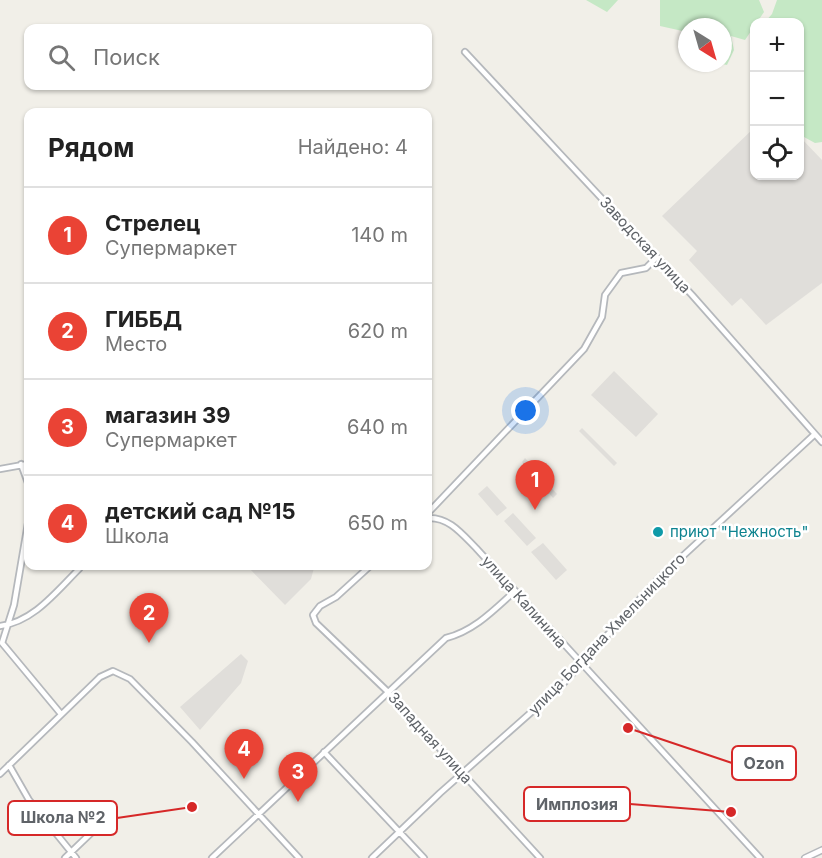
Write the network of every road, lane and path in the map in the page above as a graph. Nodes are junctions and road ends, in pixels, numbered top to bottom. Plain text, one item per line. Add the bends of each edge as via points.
1 (465, 52) dead end
2 (657, 258) junction
3 (815, 434) junction
4 (822, 442) edge
5 (21, 464) joint
6 (0, 469) edge
7 (24, 472) edge
8 (432, 509) edge
9 (432, 518) edge
10 (24, 546) edge
11 (78, 570) edge
12 (366, 570) edge
13 (515, 591) junction
14 (0, 626) edge
15 (7, 626) junction
16 (580, 664) junction
17 (387, 691) junction
18 (61, 714) junction
19 (324, 752) junction
20 (9, 765) junction
21 (0, 774) edge
22 (462, 774) junction
23 (112, 813) dead end
24 (258, 814) junction
25 (399, 832) junction
26 (822, 850) edge
27 (70, 852) junction
28 (65, 858) edge
29 (76, 858) edge
30 (212, 858) edge
31 (299, 858) edge
32 (372, 858) edge
33 (424, 858) edge
34 (540, 858) edge
35 (760, 858) edge
36 (805, 858) edge

1 - 2 street, Заводская улица
2 - 3 street, Заводская улица
2 - 8 street via 646,268 621,273 605,295 602,317 584,349
3 - 4 street, Заводская улица
3 - 16 street, улица Богдана Хмельницкого via 659,578
5 - 6 street
5 - 7 street
9 - 13 street, улица Калинина via 442,519 456,528
10 - 15 street
11 - 15 street via 40,608
12 - 17 street, Западная улица via 313,615 316,623
13 - 16 street, улица Калинина
13 - 17 street via 480,622 446,638
14 - 15 street
15 - 18 street via 2,643
16 - 22 street, улица Богдана Хмельницкого via 562,685
16 - 35 street, улица Калинина
17 - 19 street
17 - 22 street, Западная улица
18 - 20 street
18 - 24 street via 100,676 113,671 130,679
19 - 24 street
19 - 25 street
20 - 21 street
20 - 27 street via 29,800
22 - 25 street, улица Богдана Хмельницкого
22 - 34 street, Западная улица
23 - 27 street
24 - 30 street
24 - 31 street
25 - 32 street, улица Богдана Хмельницкого
25 - 33 street
26 - 36 street
27 - 28 street
27 - 29 street

